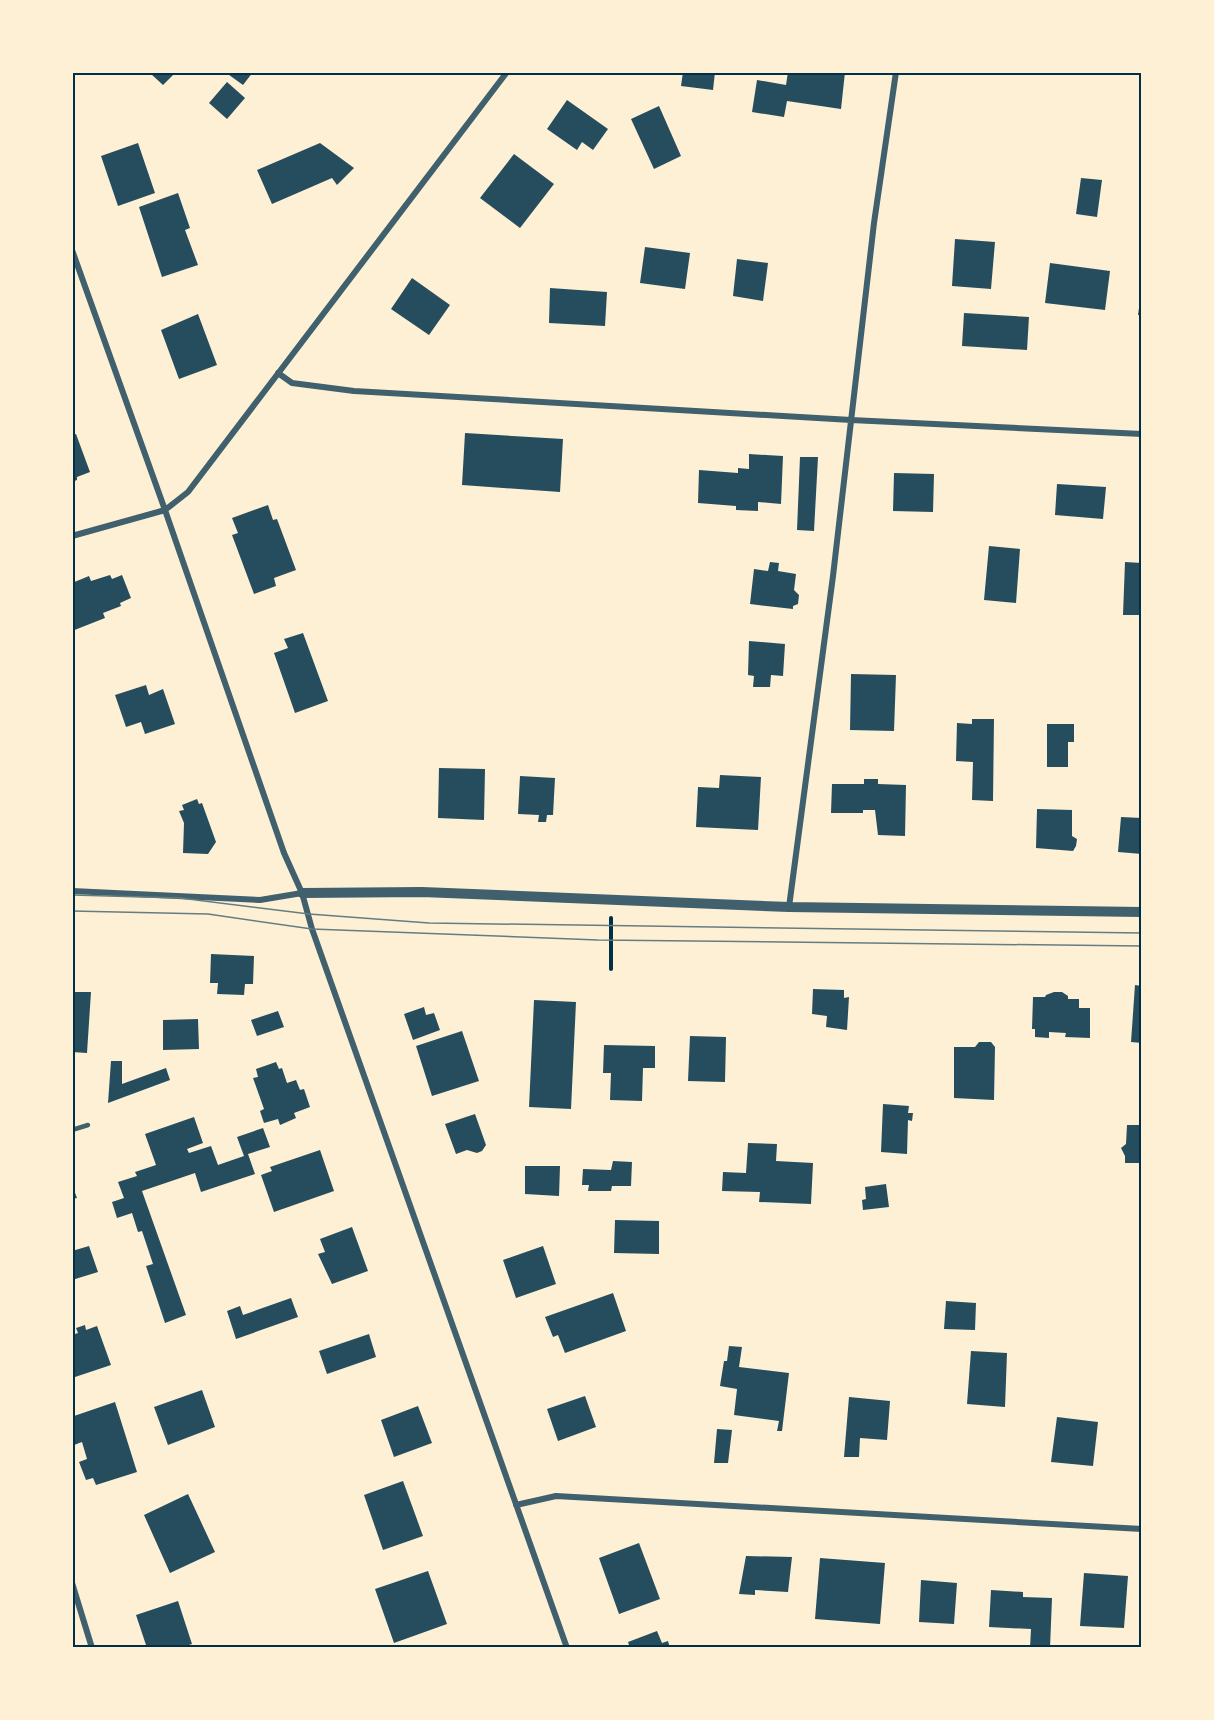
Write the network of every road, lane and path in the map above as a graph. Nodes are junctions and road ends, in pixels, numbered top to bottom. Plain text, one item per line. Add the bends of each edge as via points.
1 (507, 72) edge
2 (896, 72) edge
3 (72, 250) edge
4 (278, 373) junction
5 (852, 420) junction
6 (1142, 434) edge
7 (165, 510) junction
8 (72, 536) edge
9 (72, 891) edge
10 (302, 893) junction
11 (614, 900) junction
12 (789, 907) junction
13 (1142, 912) edge
14 (611, 969) dead end
15 (88, 1125) dead end
16 (72, 1130) edge
17 (516, 1505) junction
18 (1142, 1529) edge
19 (72, 1583) edge
20 (92, 1648) edge
21 (567, 1648) edge

1 - 4 street
2 - 5 street
3 - 7 street
4 - 5 street via 292,383 354,391
4 - 7 street via 188,492
5 - 6 street
5 - 12 street
7 - 8 street
7 - 10 street via 284,853
9 - 10 street via 260,900
10 - 11 street via 422,892
10 - 17 street
11 - 12 street
11 - 14 path
12 - 13 street
15 - 16 lane
17 - 18 street via 556,1496
17 - 21 street
19 - 20 street

